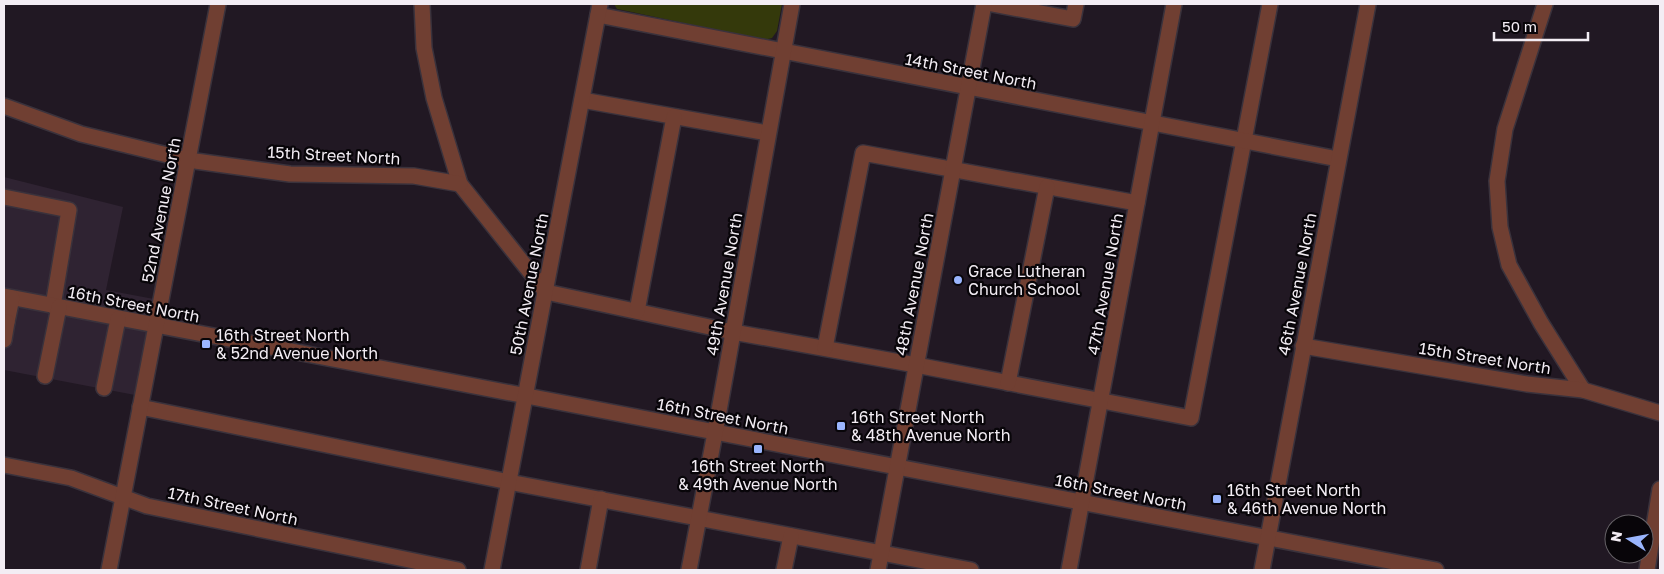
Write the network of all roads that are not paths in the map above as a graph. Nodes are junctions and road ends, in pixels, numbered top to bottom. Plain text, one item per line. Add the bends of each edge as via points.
1 (218, 4) edge
2 (422, 4) edge
3 (792, 4) edge
4 (984, 4) edge
5 (992, 4) edge
6 (1076, 4) edge
7 (1174, 4) edge
8 (1270, 4) edge
9 (1368, 4) edge
10 (1545, 4) edge
11 (599, 9) edge
12 (782, 52) junction
13 (968, 88) junction
14 (582, 100) junction
15 (4, 106) edge
16 (674, 116) junction
17 (1152, 123) junction
18 (768, 134) junction
19 (1245, 141) junction
20 (1338, 159) junction
21 (188, 160) junction
22 (953, 170) junction
23 (460, 184) junction
24 (1047, 186) junction
25 (4, 197) edge
26 (1138, 203) junction
27 (546, 292) junction
28 (8, 297) edge
29 (56, 307) junction
30 (637, 311) junction
31 (118, 318) junction
32 (6, 323) edge
33 (156, 326) junction
34 (733, 332) junction
35 (4, 340) edge
36 (1303, 346) junction
37 (825, 348) junction
38 (916, 364) junction
39 (45, 376) dead end
40 (1008, 383) junction
41 (104, 388) dead end
42 (1584, 390) junction
43 (526, 396) junction
44 (1101, 401) junction
45 (140, 407) junction
46 (1660, 413) edge
47 (716, 433) junction
48 (4, 465) edge
49 (897, 467) junction
50 (509, 482) junction
51 (1660, 489) edge
52 (123, 497) junction
53 (601, 499) junction
54 (1082, 503) junction
55 (699, 518) junction
56 (791, 536) junction
57 (1656, 536) edge
58 (1268, 538) junction
59 (881, 553) junction
60 (109, 570) edge
61 (458, 570) edge
62 (492, 570) edge
63 (588, 570) edge
64 (689, 570) edge
65 (784, 570) edge
66 (878, 570) edge
67 (971, 570) edge
68 (1069, 570) edge
69 (1262, 570) edge
70 (1436, 570) edge
71 (1646, 570) edge

1 - 21 street, 52nd Avenue North
2 - 23 street via 424,48 434,98
3 - 12 street, 49th Avenue North
4 - 13 street, 48th Avenue North
5 - 6 street via 1073,19
7 - 17 street, 47th Avenue North
8 - 19 street
9 - 20 street, 46th Avenue North
10 - 42 street via 1505,129 1497,181 1500,227 1509,265
11 - 12 street, 14th Street North
11 - 14 street, 50th Avenue North
12 - 13 street, 14th Street North
12 - 18 street, 49th Avenue North
13 - 17 street, 14th Street North
13 - 22 street, 48th Avenue North
14 - 16 street
14 - 27 street, 50th Avenue North
15 - 21 street, 15th Street North via 81,134
16 - 18 street
16 - 30 street
17 - 19 street, 14th Street North
17 - 26 street, 47th Avenue North
18 - 34 street, 49th Avenue North
19 - 20 street, 14th Street North
19 - 44 street via 1191,418
20 - 36 street, 46th Avenue North
21 - 23 street, 15th Street North via 290,174 414,176
21 - 33 street, 52nd Avenue North
22 - 24 street
22 - 37 street via 863,153
22 - 38 street, 48th Avenue North
23 - 27 street
24 - 26 street
24 - 40 street
25 - 29 street via 69,210
26 - 44 street, 47th Avenue North
27 - 30 street
27 - 43 street, 50th Avenue North
28 - 29 street, 16th Street North
28 - 32 street
29 - 31 street, 16th Street North
29 - 39 street
30 - 34 street
31 - 33 street, 16th Street North
31 - 41 street
32 - 35 street
33 - 43 street, 16th Street North
33 - 45 street, 52nd Avenue North
34 - 37 street
34 - 47 street, 49th Avenue North
36 - 42 street, 15th Street North via 1527,384
36 - 58 street, 46th Avenue North
37 - 38 street
38 - 40 street
38 - 49 street, 48th Avenue North
40 - 44 street
42 - 46 street, 15th Street North
43 - 47 street, 16th Street North
43 - 50 street, 50th Avenue North
44 - 54 street, 47th Avenue North
45 - 50 street
45 - 52 street, 52nd Avenue North
47 - 49 street, 16th Street North
47 - 55 street, 49th Avenue North
48 - 52 street, 17th Street North via 71,478
49 - 54 street, 16th Street North
49 - 59 street, 48th Avenue North
50 - 53 street
50 - 62 street, 50th Avenue North
51 - 57 street
52 - 60 street, 52nd Avenue North
52 - 61 street, 17th Street North via 147,506
53 - 55 street
53 - 63 street
54 - 58 street, 16th Street North
54 - 68 street, 47th Avenue North
55 - 56 street
55 - 64 street, 49th Avenue North
56 - 59 street
56 - 65 street
57 - 71 street
58 - 69 street, 46th Avenue North
58 - 70 street, 16th Street North
59 - 66 street, 48th Avenue North
59 - 67 street

